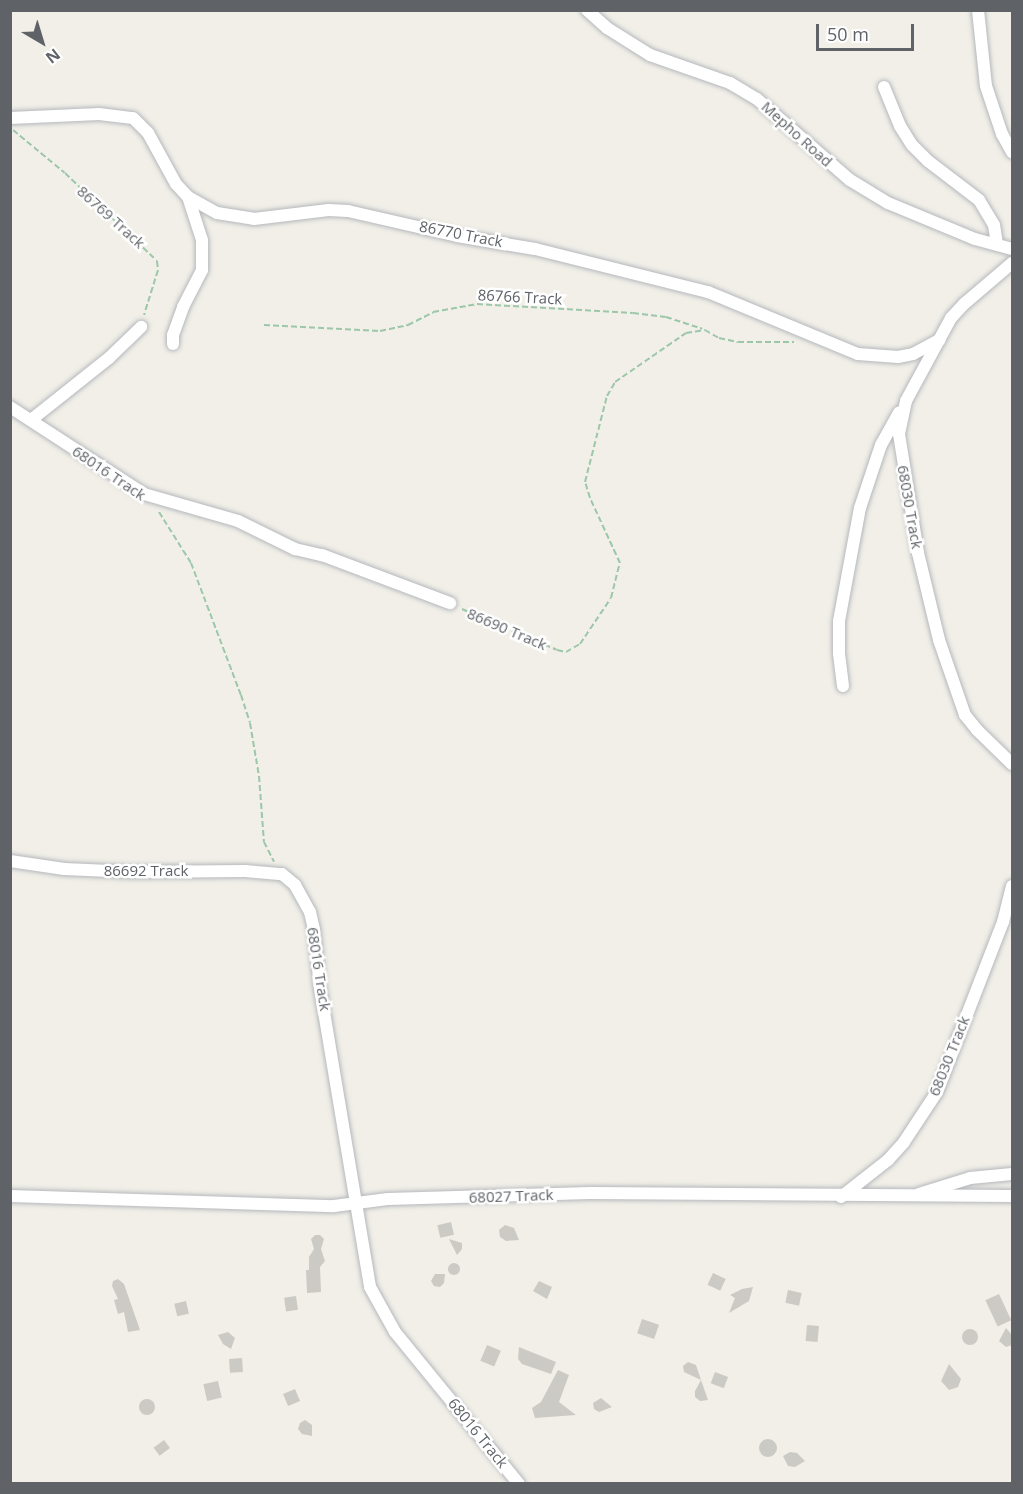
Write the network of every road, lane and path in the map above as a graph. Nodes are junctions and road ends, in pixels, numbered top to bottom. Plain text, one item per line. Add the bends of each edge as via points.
1 (587, 10) edge
2 (978, 10) edge
3 (885, 87) dead end
4 (10, 118) edge
5 (10, 128) edge
6 (1012, 152) edge
7 (188, 197) junction
8 (997, 245) junction
9 (1012, 249) edge
10 (1012, 263) edge
11 (264, 325) dead end
12 (141, 327) joint
13 (705, 330) junction
14 (939, 340) junction
15 (803, 343) dead end
16 (172, 344) dead end
17 (906, 401) junction
18 (10, 407) edge
19 (31, 420) junction
20 (144, 494) junction
21 (450, 603) joint
22 (843, 686) dead end
23 (1012, 764) edge
24 (10, 861) edge
25 (282, 874) junction
26 (1012, 886) edge
27 (1012, 1174) edge
28 (10, 1196) edge
29 (1012, 1196) edge
30 (841, 1197) junction
31 (913, 1197) junction
32 (357, 1204) junction
33 (519, 1484) edge

1 - 8 street, Mepho Road via 607,28 650,55 730,83 757,99 850,180 888,203
2 - 6 street via 986,86
3 - 8 street via 912,145 979,200 994,225
4 - 7 street, 86770 Track via 99,114 133,118 148,133 165,167
5 - 12 path, 86769 Track via 65,173 157,261 158,270
7 - 14 street, 86770 Track via 209,210 233,217 254,219 348,211 457,237 535,249 708,291 858,354 898,357
7 - 16 street via 202,240 202,270 183,307
8 - 9 street, Mepho Road
10 - 14 street, 68030 Track via 964,304
11 - 13 path, 86766 Track via 380,331 408,325 433,312 477,304 633,313 666,317
12 - 19 street via 109,358
13 - 15 path via 738,342
13 - 21 path, 86690 Track via 677,339 615,382 607,396 585,482 621,563 611,598 579,644 566,652 557,650
14 - 17 street, 68030 Track
17 - 22 street via 881,445 860,508 838,621
17 - 23 street, 68030 Track via 900,447 918,553 939,640 966,715
18 - 19 street, 68016 Track
19 - 20 street, 68016 Track
20 - 21 street, 86690 Track via 238,520 295,549 322,555
20 - 25 path, 68016 Track via 191,563 241,695 259,776 264,842
24 - 25 street, 86692 Track via 86,870
25 - 32 street, 68016 Track via 295,885 310,912
26 - 30 street, 68030 Track via 1003,922 936,1092 888,1160
27 - 31 street via 970,1178
28 - 32 street, 68027 Track via 273,1206
29 - 31 street, 68027 Track
30 - 31 street, 68027 Track
30 - 32 street, 68027 Track via 590,1193 388,1199
32 - 33 street, 68016 Track via 370,1287 387,1320

